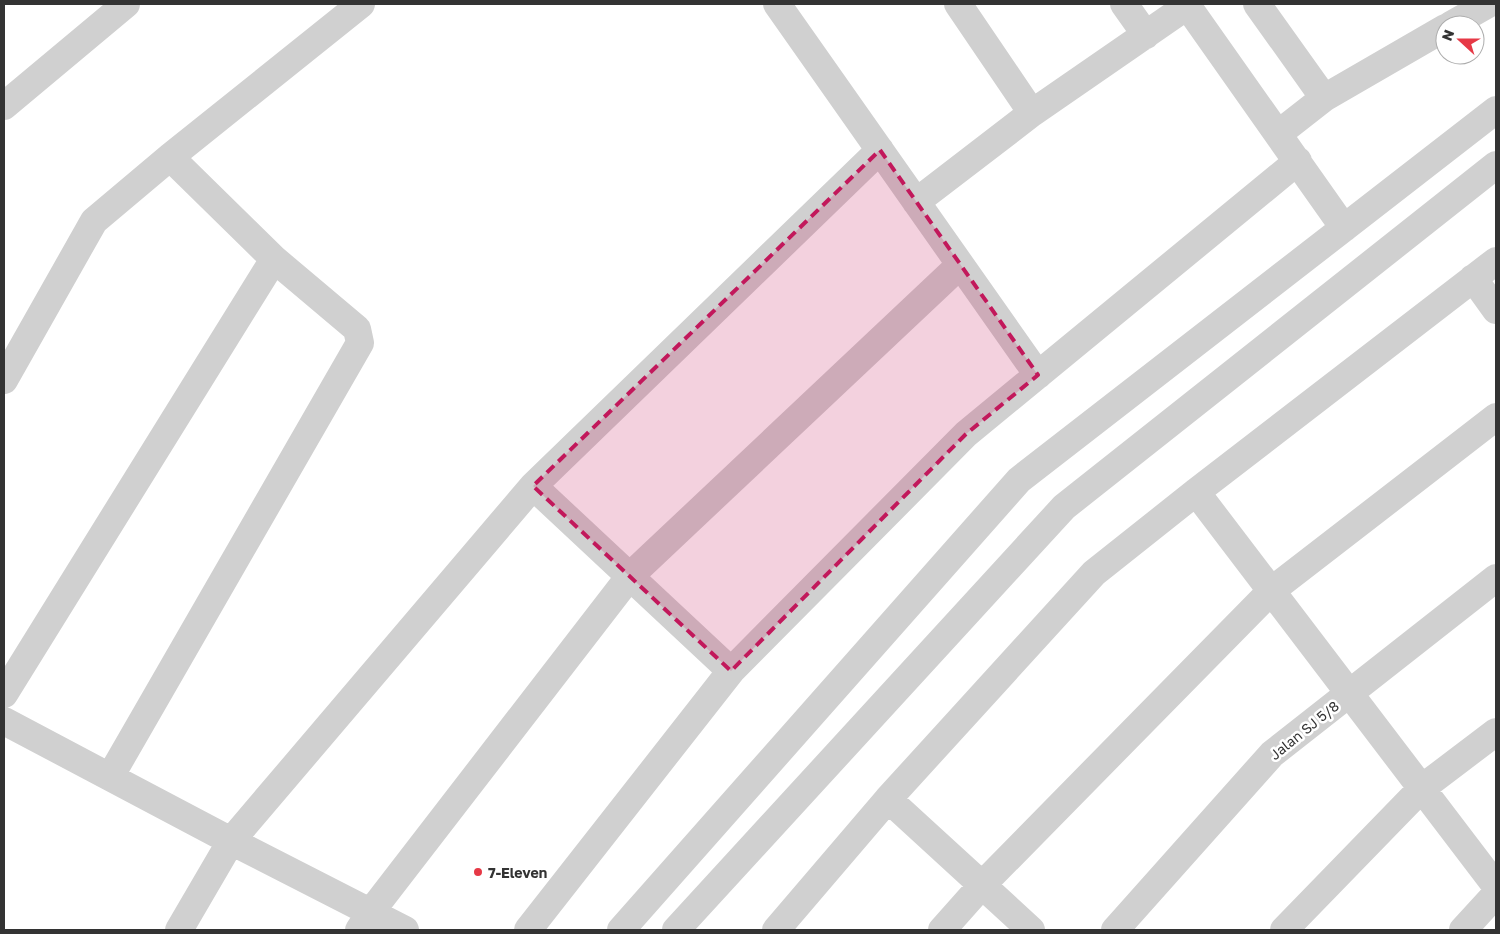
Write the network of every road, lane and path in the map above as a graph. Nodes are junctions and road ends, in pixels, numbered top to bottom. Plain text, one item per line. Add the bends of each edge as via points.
1 (126, 4) edge
2 (361, 4) edge
3 (777, 4) edge
4 (958, 4) edge
5 (1124, 4) edge
6 (1257, 4) edge
7 (1488, 4) edge
8 (1186, 5) edge
9 (1469, 15) edge
10 (1435, 34) edge
11 (1146, 35) junction
12 (1324, 98) junction
13 (4, 106) edge
14 (1496, 110) edge
15 (1032, 112) junction
16 (1278, 134) junction
17 (880, 150) junction
18 (170, 157) junction
19 (1298, 161) junction
20 (1496, 165) edge
21 (916, 202) junction
22 (1344, 228) junction
23 (274, 258) junction
24 (1496, 261) edge
25 (960, 265) junction
26 (1473, 278) junction
27 (1496, 310) edge
28 (1038, 375) junction
29 (4, 380) edge
30 (1496, 417) edge
31 (533, 486) junction
32 (1196, 492) junction
33 (630, 576) junction
34 (1496, 578) edge
35 (1271, 591) junction
36 (731, 671) junction
37 (1349, 693) junction
38 (4, 694) edge
39 (4, 721) edge
40 (1496, 732) edge
41 (110, 777) junction
42 (1422, 788) junction
43 (888, 799) junction
44 (231, 841) junction
45 (982, 885) junction
46 (1496, 886) edge
47 (1496, 894) edge
48 (364, 922) edge
49 (179, 930) edge
50 (405, 930) edge
51 (528, 930) edge
52 (621, 930) edge
53 (676, 930) edge
54 (776, 930) edge
55 (942, 930) edge
56 (1031, 930) edge
57 (1115, 930) edge
58 (1284, 930) edge
59 (1463, 930) edge

1 - 13 street
2 - 18 street
3 - 17 street
4 - 15 street
5 - 11 street
6 - 12 street
7 - 9 street
8 - 11 street
8 - 16 street
10 - 12 street
11 - 15 street
12 - 16 street
14 - 22 street
15 - 21 street
16 - 19 street
17 - 21 street
17 - 31 street
18 - 23 street
18 - 29 street via 94,221
19 - 22 street
19 - 28 street
20 - 53 street via 1064,507
21 - 25 street
22 - 52 street via 1020,480
23 - 38 street
23 - 41 street via 357,329 360,343
24 - 26 street
25 - 28 street
25 - 33 street
26 - 27 street
26 - 32 street
28 - 36 street via 966,434
30 - 35 street
31 - 33 street
31 - 44 street
32 - 35 street
32 - 43 street via 1094,572
33 - 36 street
33 - 48 street
34 - 37 street, Jalan SJ 5/8
35 - 37 street
35 - 45 street
36 - 51 street
37 - 42 street
37 - 57 street, Jalan SJ 5/8 via 1272,754
39 - 41 street
40 - 42 street
41 - 44 street
42 - 46 street
42 - 58 street
43 - 45 street
43 - 54 street
44 - 48 street
44 - 49 street
45 - 55 street
45 - 56 street
47 - 59 street
48 - 50 street

